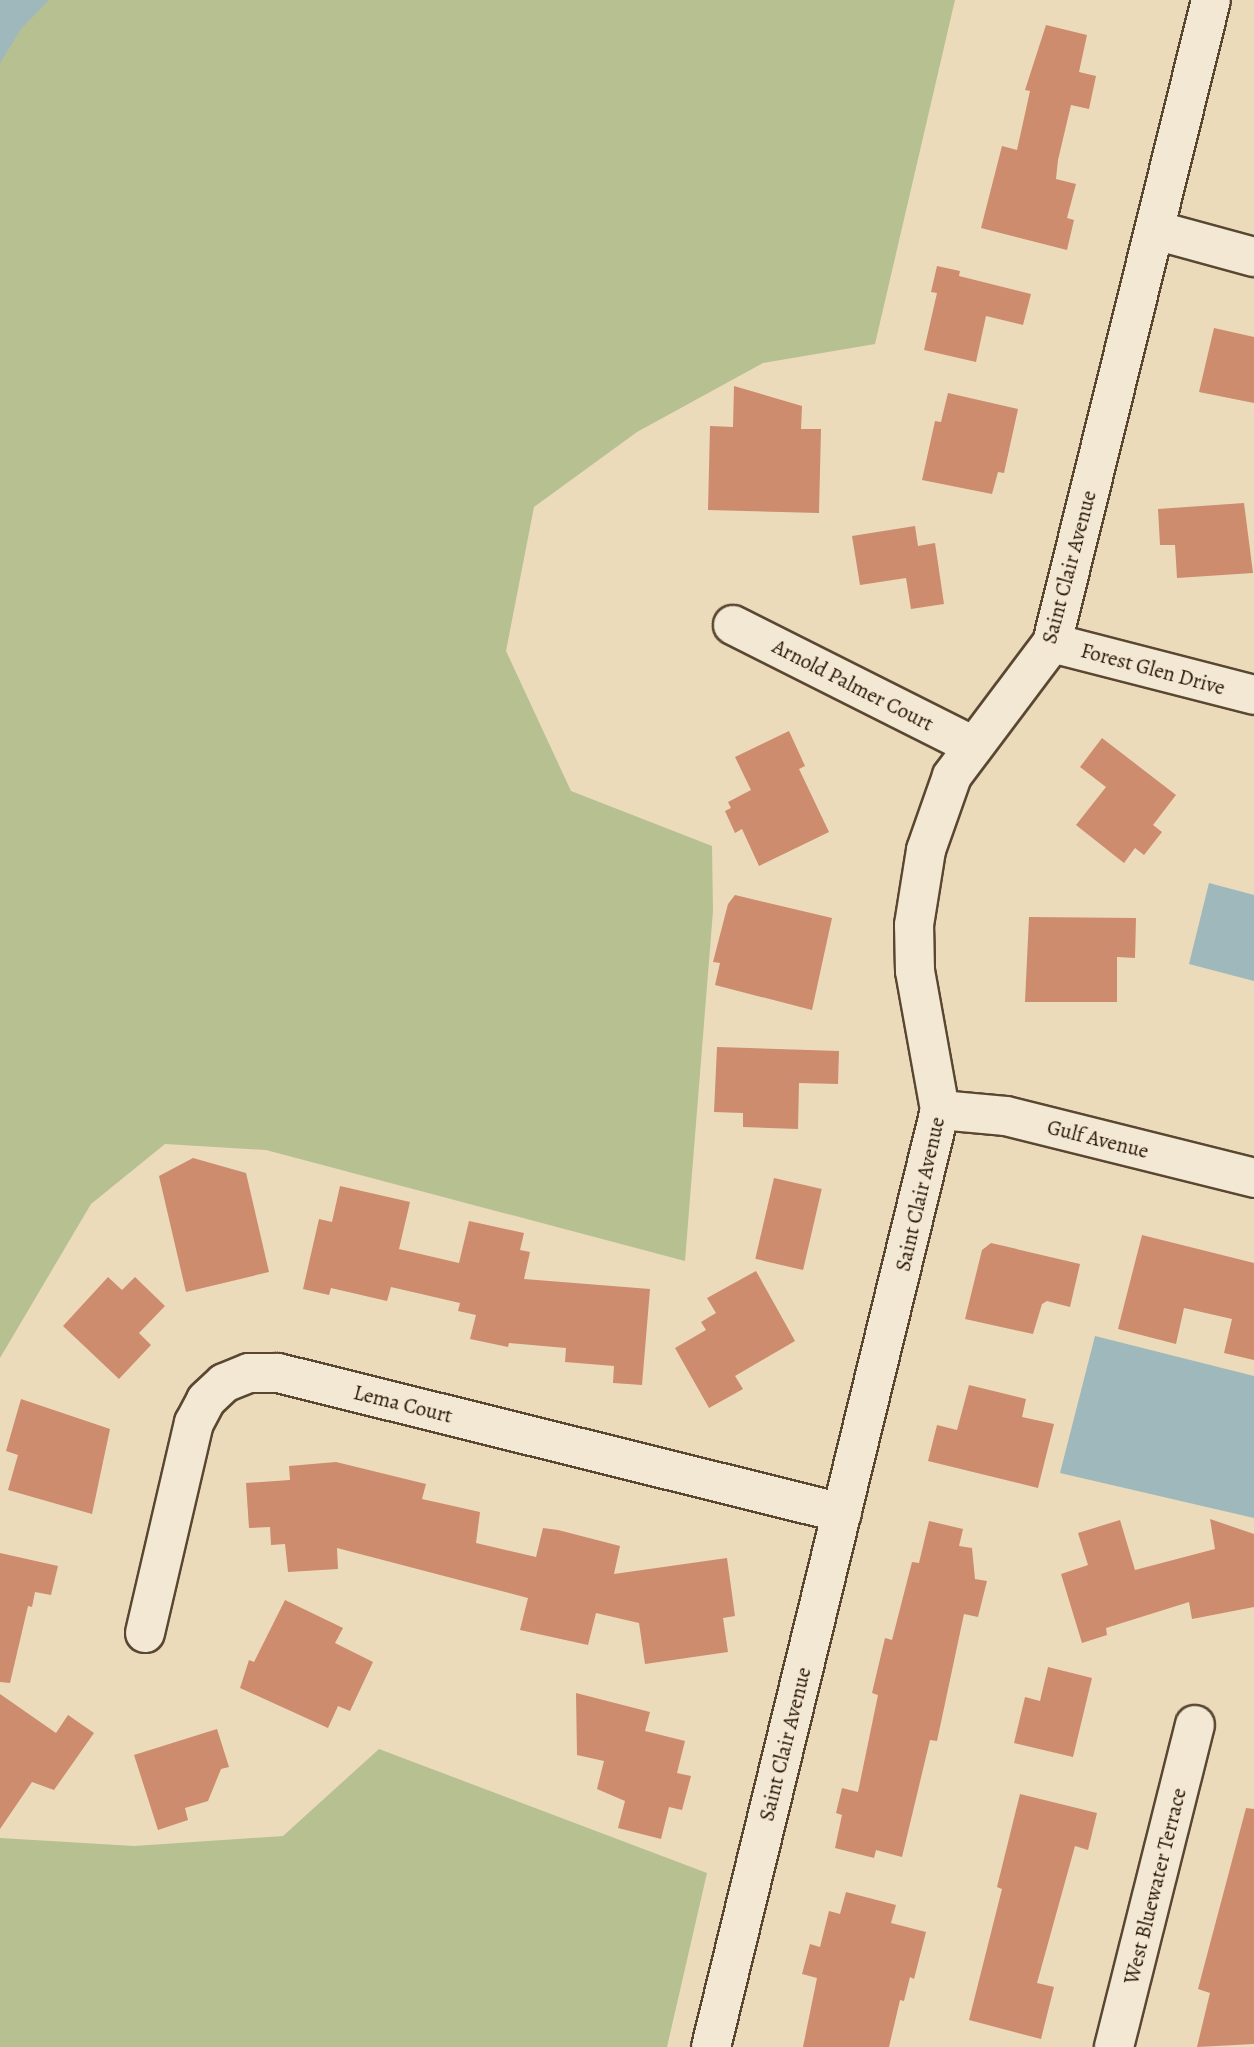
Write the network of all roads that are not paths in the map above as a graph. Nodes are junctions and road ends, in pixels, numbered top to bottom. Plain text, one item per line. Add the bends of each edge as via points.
1 (1211, 0) edge
2 (1155, 230) junction
3 (1254, 257) edge
4 (733, 625) dead end
5 (1052, 643) junction
6 (1254, 695) edge
7 (972, 746) junction
8 (940, 1110) junction
9 (1254, 1178) edge
10 (842, 1513) junction
11 (145, 1633) dead end
12 (1195, 1725) dead end
13 (711, 2047) edge
14 (1114, 2047) edge

1 - 2 street, Saint Clair Avenue
2 - 3 street
2 - 5 street, Saint Clair Avenue
4 - 7 street, Arnold Palmer Court
5 - 6 street, Forest Glen Drive
5 - 7 street, Saint Clair Avenue
7 - 8 street, Saint Clair Avenue via 952,776 937,814 918,887 914,925 919,1010
8 - 9 street, Gulf Avenue via 1006,1116
8 - 10 street, Saint Clair Avenue
10 - 11 street, Lema Court via 278,1373 249,1373 224,1383 206,1400 194,1423
10 - 13 street, Saint Clair Avenue
12 - 14 street, West Bluewater Terrace

